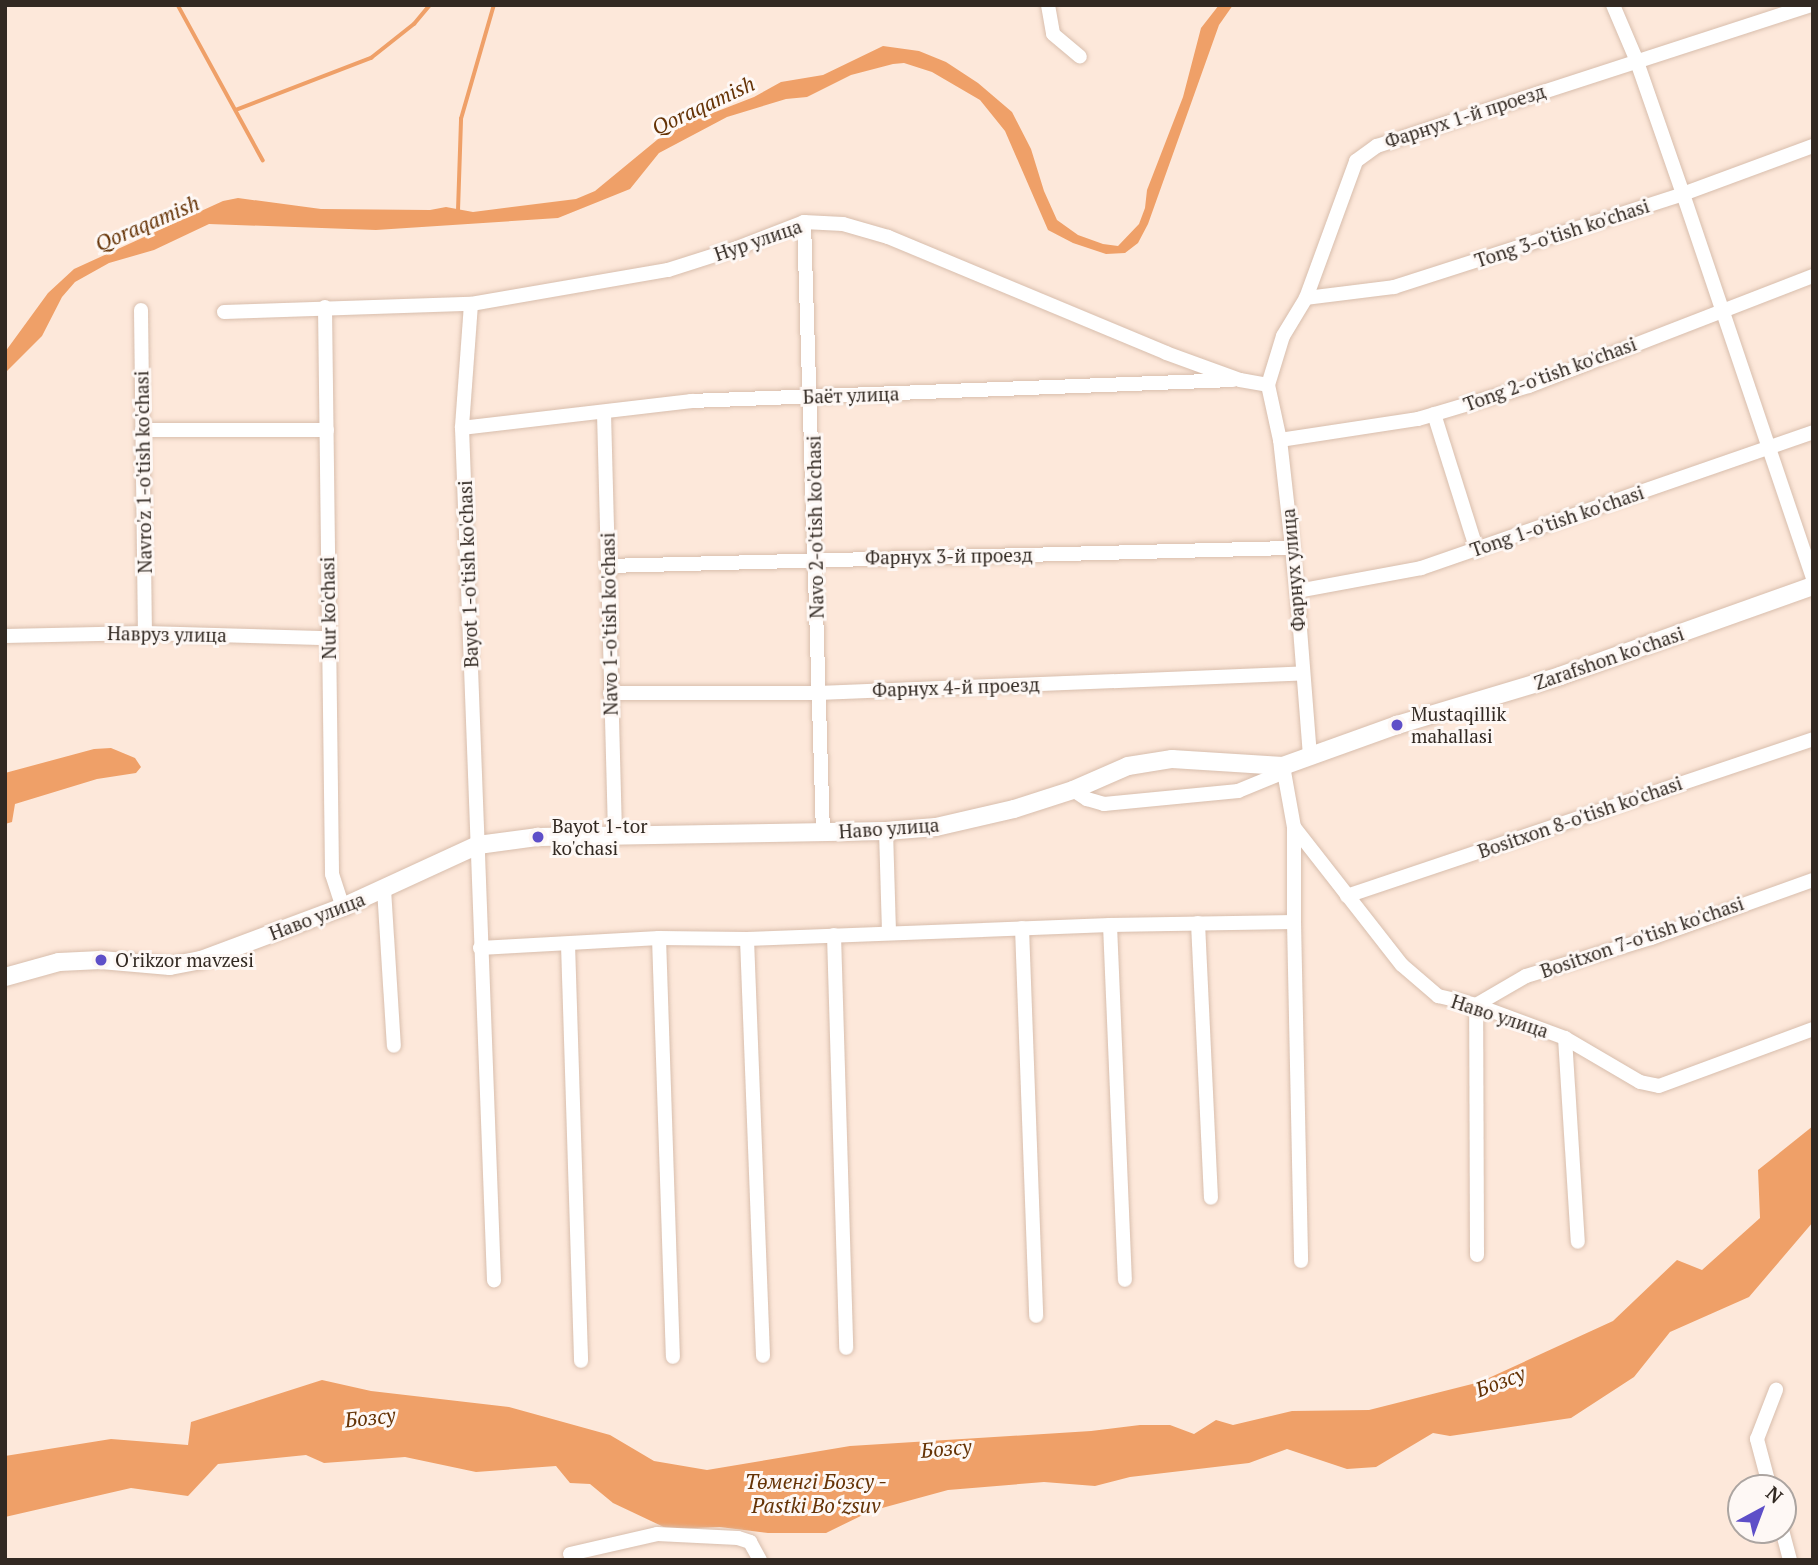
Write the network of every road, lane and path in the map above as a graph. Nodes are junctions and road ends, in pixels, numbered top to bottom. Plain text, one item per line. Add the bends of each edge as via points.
1 (1048, 5) edge
2 (1613, 5) edge
3 (1810, 5) edge
4 (1080, 57) dead end
5 (1636, 59) junction
6 (1813, 146) edge
7 (1683, 194) junction
8 (804, 222) junction
9 (1813, 276) edge
10 (1306, 298) junction
11 (471, 304) junction
12 (325, 307) junction
13 (141, 310) dead end
14 (1720, 310) junction
15 (224, 312) dead end
16 (1240, 380) junction
17 (1268, 385) junction
18 (811, 397) junction
19 (604, 413) junction
20 (1434, 414) junction
21 (462, 428) junction
22 (142, 430) junction
23 (327, 430) junction
24 (1813, 432) edge
25 (1280, 440) junction
26 (1767, 447) junction
27 (1291, 548) junction
28 (1477, 550) junction
29 (816, 560) junction
30 (607, 566) junction
31 (1813, 579) edge
32 (1813, 586) edge
33 (1297, 591) junction
34 (145, 633) junction
35 (5, 636) edge
36 (328, 638) junction
37 (1301, 674) junction
38 (610, 693) junction
39 (818, 693) junction
40 (1813, 739) edge
41 (1310, 756) junction
42 (1284, 769) junction
43 (1073, 790) junction
44 (1294, 827) junction
45 (886, 831) junction
46 (823, 833) junction
47 (615, 836) junction
48 (478, 845) junction
49 (1813, 880) edge
50 (384, 889) junction
51 (1347, 896) junction
52 (343, 907) junction
53 (1294, 922) junction
54 (1198, 923) junction
55 (1110, 925) junction
56 (1022, 928) junction
57 (889, 933) junction
58 (834, 935) junction
59 (659, 938) junction
60 (747, 939) junction
61 (568, 944) junction
62 (480, 948) junction
63 (5, 977) edge
64 (1476, 1005) junction
65 (1813, 1029) edge
66 (1565, 1038) junction
67 (394, 1046) dead end
68 (1211, 1198) dead end
69 (1578, 1242) dead end
70 (1477, 1255) dead end
71 (1301, 1261) dead end
72 (494, 1280) dead end
73 (1125, 1280) dead end
74 (1036, 1316) dead end
75 (846, 1348) dead end
76 (763, 1356) dead end
77 (673, 1357) dead end
78 (580, 1361) dead end
79 (1776, 1390) dead end
80 (1766, 1474) edge
81 (570, 1554) dead end
82 (760, 1560) edge

1 - 4 street via 1053,34
2 - 5 street
3 - 5 street, Фарнух 1-й проезд
5 - 7 street
5 - 10 street, Фарнух 1-й проезд via 1366,153 1356,161
6 - 7 street, Tong 3-o'tish ko'chasi
7 - 10 street, Tong 3-o'tish ko'chasi via 1394,287
7 - 14 street
8 - 11 street, Нур улица via 668,270
8 - 16 street, Нур улица via 843,224 888,237
8 - 18 street, Navo 2-o'tish ko'chasi
9 - 14 street, Tong 2-o'tish ko'chasi
10 - 17 street, Фарнух 1-й проезд via 1283,336
11 - 12 street, Нур улица
11 - 21 street, Bayot 1-o'tish ko'chasi
12 - 15 street, Нур улица
12 - 23 street, Nur ko'chasi
13 - 22 street, Navro'z 1-o'tish ko'chasi
14 - 20 street, Tong 2-o'tish ko'chasi via 1529,386
14 - 26 street
16 - 17 street, Нур улица
16 - 18 street, Баёт улица
17 - 25 street, Фарнух улица
18 - 19 street, Баёт улица via 691,401
18 - 29 street, Navo 2-o'tish ko'chasi
19 - 21 street, Баёт улица
19 - 30 street, Navo 1-o'tish ko'chasi
20 - 25 street, Tong 2-o'tish ko'chasi
20 - 28 street
21 - 48 street, Bayot 1-o'tish ko'chasi
22 - 23 street
22 - 34 street, Navro'z 1-o'tish ko'chasi
23 - 36 street, Nur ko'chasi
24 - 26 street, Tong 1-o'tish ko'chasi
25 - 27 street, Фарнух улица
26 - 28 street, Tong 1-o'tish ko'chasi
26 - 31 street
27 - 29 street, Фарнух 3-й проезд
27 - 33 street, Фарнух улица
28 - 33 street, Tong 1-o'tish ko'chasi via 1421,568
29 - 30 street, Фарнух 3-й проезд
29 - 39 street, Navo 2-o'tish ko'chasi
30 - 38 street, Navo 1-o'tish ko'chasi
32 - 41 street, Zarafshon ko'chasi via 1560,676
33 - 37 street, Фарнух улица
34 - 35 street, Навруз улица
34 - 36 street, Навруз улица
36 - 52 street, Nur ko'chasi via 332,874
37 - 39 street, Фарнух 4-й проезд
37 - 41 street, Фарнух улица
38 - 39 street, Фарнух 4-й проезд
38 - 47 street, Navo 1-o'tish ko'chasi
39 - 46 street, Navo 2-o'tish ko'chasi
40 - 51 street, Bositxon 8-o'tish ko'chasi
41 - 42 street, Zarafshon ko'chasi
42 - 43 street, Наво улица via 1172,759 1128,766
42 - 43 street via 1238,791 1104,804
42 - 44 street, Наво улица
43 - 45 street, Наво улица via 1014,810 936,827
44 - 51 street, Наво улица
44 - 53 street
45 - 46 street, Наво улица
45 - 57 street
46 - 47 street, Наво улица
47 - 48 street, Наво улица via 538,837
48 - 50 street, Наво улица
48 - 62 street, Bayot 1-o'tish ko'chasi
49 - 64 street, Bositxon 7-o'tish ko'chasi via 1651,938 1526,976
50 - 52 street, Наво улица
50 - 67 street
51 - 64 street, Наво улица via 1402,965 1438,996
52 - 63 street, Наво улица via 201,960 170,966 102,960 59,962
53 - 54 street
53 - 71 street
54 - 55 street
54 - 68 street
55 - 56 street
55 - 73 street
56 - 57 street
56 - 74 street
57 - 58 street
58 - 60 street
58 - 75 street
59 - 60 street
59 - 61 street
59 - 77 street
60 - 76 street
61 - 62 street
61 - 78 street
62 - 72 street, Bayot 1-o'tish ko'chasi
64 - 66 street, Наво улица
64 - 70 street
65 - 66 street, Наво улица via 1658,1086 1640,1082
66 - 69 street
79 - 80 street via 1757,1439
81 - 82 street via 657,1534 738,1538 750,1542

